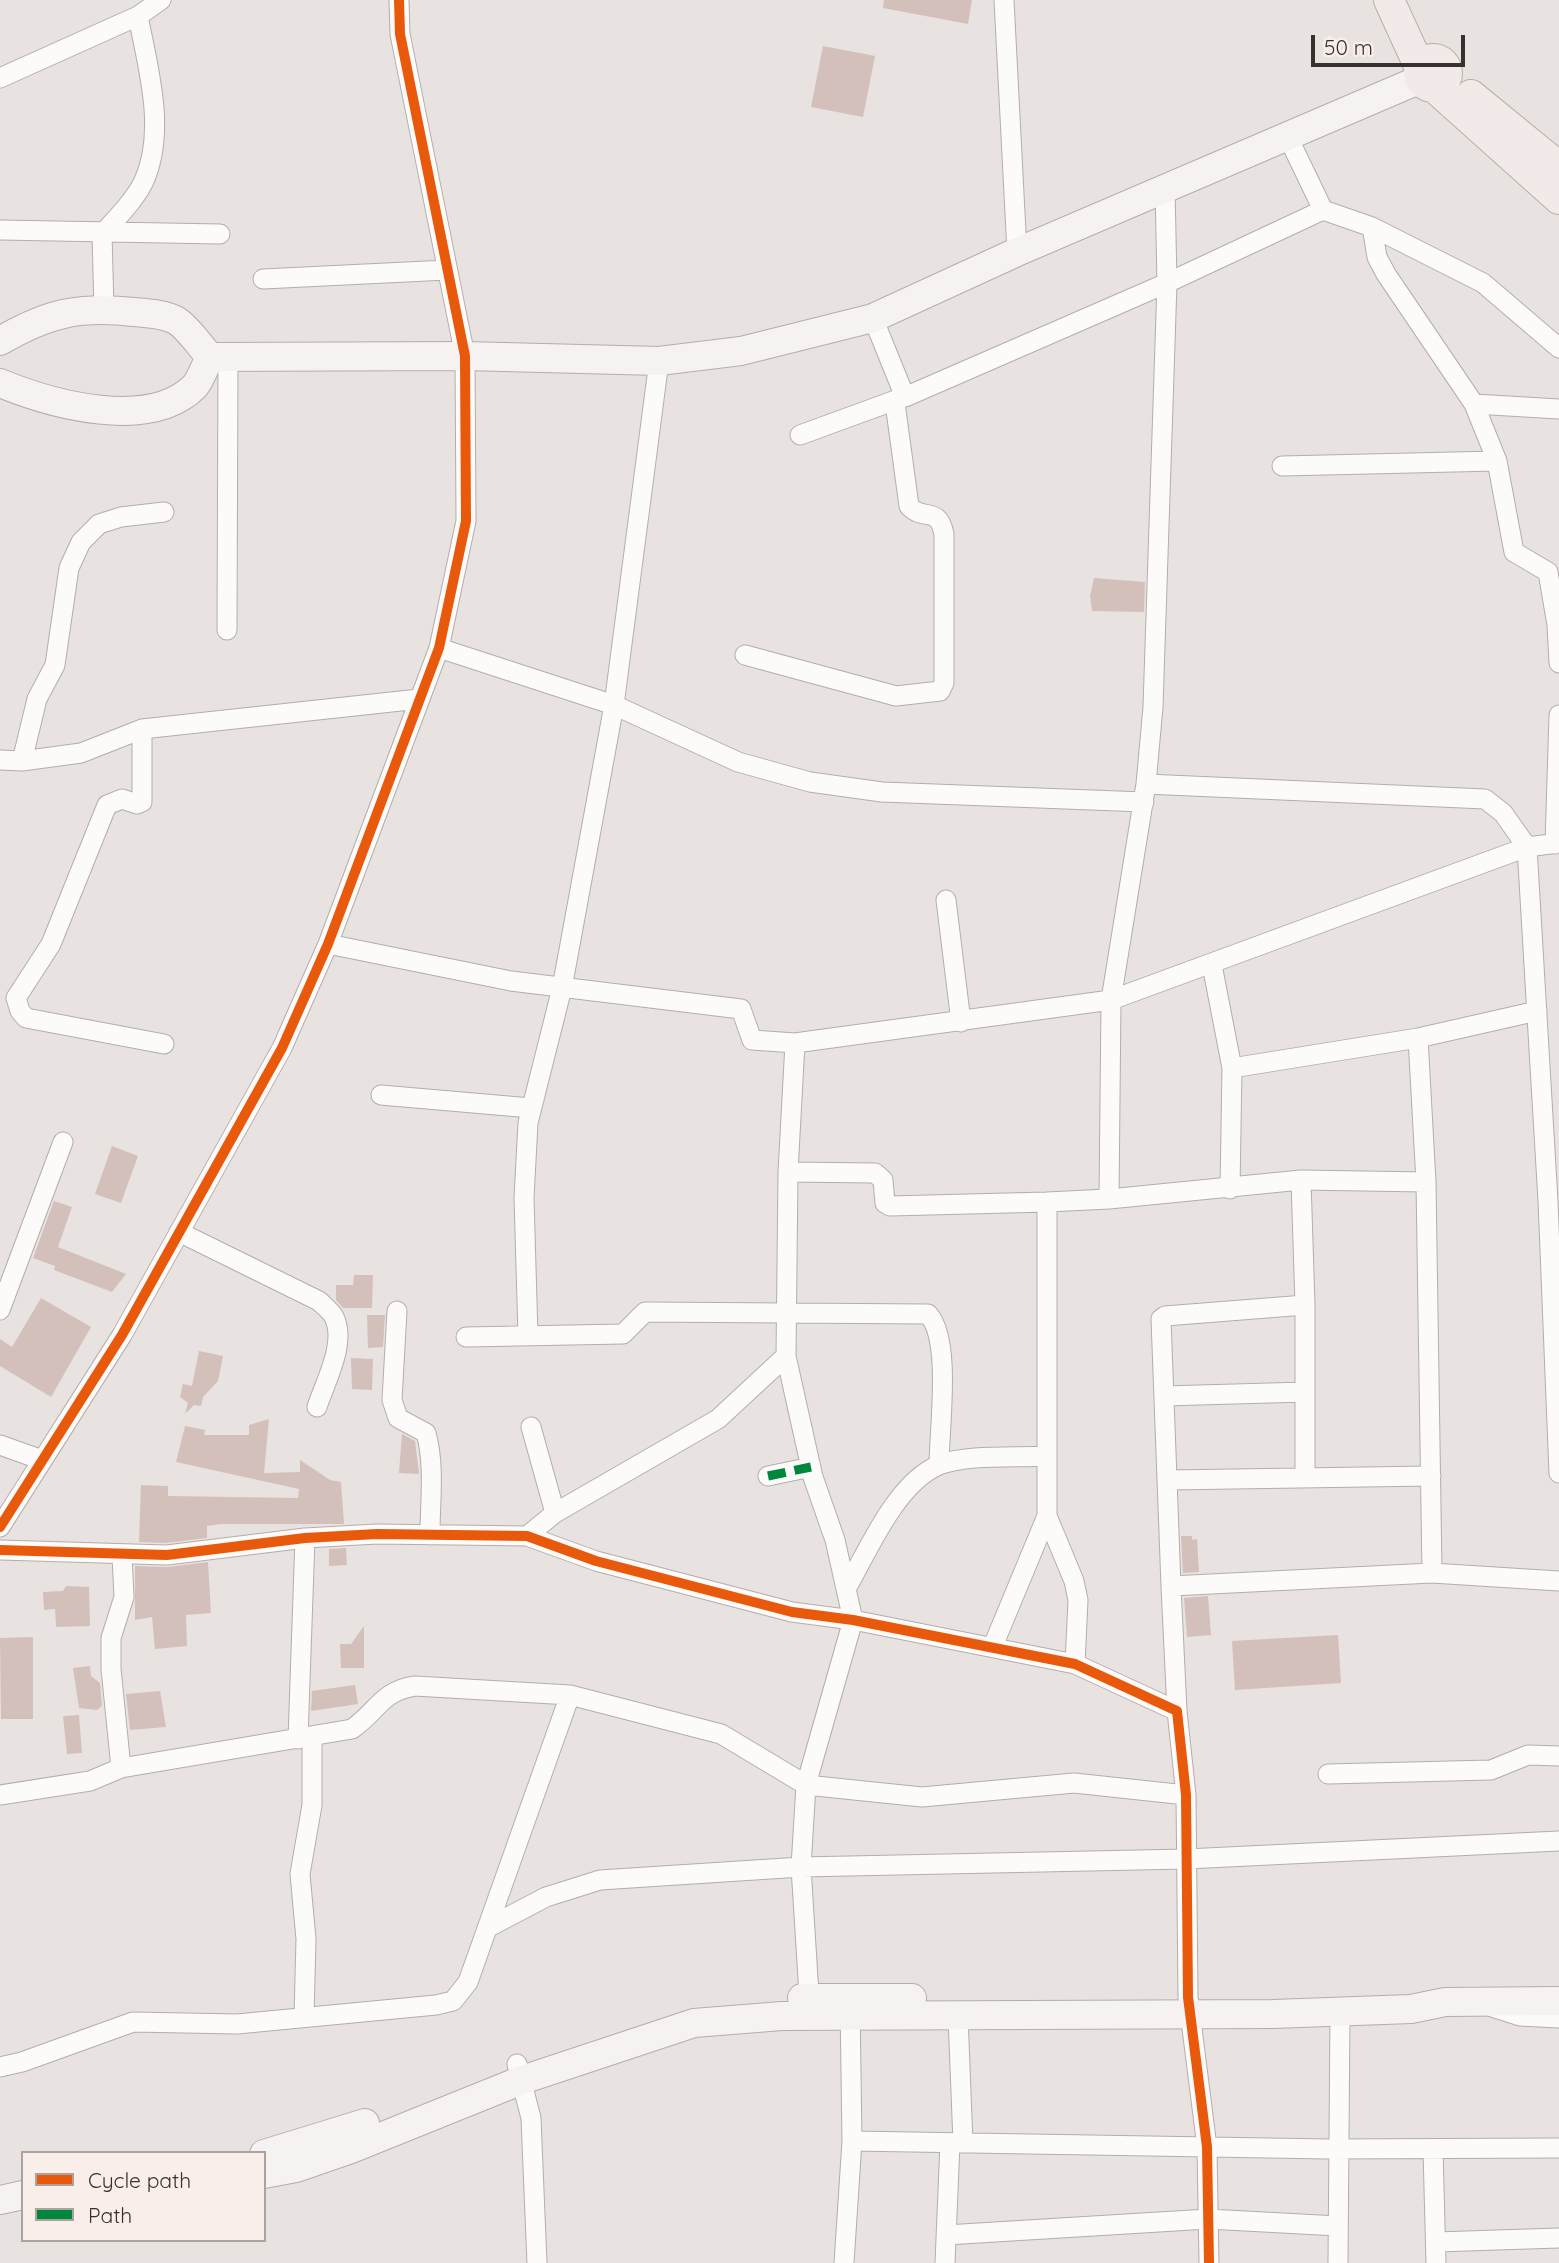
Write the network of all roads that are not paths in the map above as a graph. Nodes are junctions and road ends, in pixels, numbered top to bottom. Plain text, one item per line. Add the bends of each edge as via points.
1 (162, 0) edge
2 (399, 0) edge
3 (1004, 0) edge
4 (1390, 0) edge
5 (1411, 0) edge
6 (138, 16) junction
7 (1431, 74) junction
8 (0, 78) edge
9 (1287, 135) junction
10 (1559, 167) edge
11 (1164, 188) junction
12 (1559, 199) edge
13 (1323, 210) junction
14 (1372, 227) junction
15 (0, 230) edge
16 (102, 234) junction
17 (220, 234) dead end
18 (1017, 252) junction
19 (446, 270) junction
20 (262, 279) dead end
21 (1167, 283) junction
22 (104, 309) junction
23 (873, 318) junction
24 (0, 341) edge
25 (1559, 348) edge
26 (466, 355) junction
27 (219, 357) junction
28 (659, 361) junction
29 (0, 383) edge
30 (900, 400) junction
31 (1474, 404) junction
32 (1559, 409) edge
33 (800, 435) dead end
34 (1497, 461) junction
35 (1282, 466) dead end
36 (164, 512) dead end
37 (1558, 625) edge
38 (227, 630) dead end
39 (439, 648) junction
40 (745, 655) dead end
41 (1559, 663) edge
42 (419, 699) junction
43 (614, 705) junction
44 (1559, 715) edge
45 (142, 729) junction
46 (0, 760) edge
47 (22, 761) junction
48 (1145, 793) junction
49 (1557, 843) edge
50 (1527, 847) junction
51 (946, 900) dead end
52 (328, 944) junction
53 (1212, 964) junction
54 (562, 988) junction
55 (1111, 1000) junction
56 (1537, 1011) junction
57 (961, 1022) junction
58 (1418, 1038) junction
59 (795, 1043) junction
60 (164, 1044) dead end
61 (1232, 1068) junction
62 (381, 1095) dead end
63 (531, 1108) junction
64 (63, 1142) dead end
65 (788, 1172) junction
66 (1301, 1181) junction
67 (1426, 1182) junction
68 (1230, 1189) junction
69 (1109, 1199) junction
70 (1047, 1202) junction
71 (179, 1232) junction
72 (1305, 1305) junction
73 (0, 1310) edge
74 (397, 1311) dead end
75 (786, 1315) junction
76 (528, 1336) junction
77 (466, 1337) dead end
78 (786, 1356) junction
79 (1557, 1361) edge
80 (1305, 1392) junction
81 (1164, 1396) junction
82 (317, 1407) dead end
83 (531, 1427) dead end
84 (0, 1445) edge
85 (1046, 1456) junction
86 (42, 1460) junction
87 (939, 1465) junction
88 (811, 1467) junction
89 (1559, 1473) edge
90 (768, 1476) dead end
91 (1431, 1476) junction
92 (1305, 1478) junction
93 (1168, 1480) junction
94 (555, 1513) junction
95 (1046, 1516) junction
96 (0, 1527) edge
97 (430, 1535) junction
98 (527, 1536) junction
99 (305, 1538) junction
100 (0, 1550) edge
101 (122, 1556) junction
102 (1432, 1573) junction
103 (1559, 1581) edge
104 (1171, 1586) junction
105 (846, 1589) junction
106 (853, 1620) junction
107 (993, 1646) junction
108 (1075, 1664) junction
109 (570, 1695) junction
110 (1177, 1711) junction
111 (305, 1738) junction
112 (1559, 1756) edge
113 (121, 1768) junction
114 (1328, 1774) dead end
115 (806, 1785) junction
116 (0, 1795) edge
117 (1186, 1795) junction
118 (1559, 1842) edge
119 (1186, 1859) junction
120 (801, 1867) junction
121 (487, 1928) junction
122 (1559, 2001) edge
123 (1445, 2002) junction
124 (1476, 2002) junction
125 (1189, 2006) junction
126 (809, 2007) junction
127 (850, 2007) junction
128 (1340, 2011) junction
129 (958, 2016) junction
130 (304, 2017) junction
131 (1559, 2018) edge
132 (0, 2067) edge
133 (519, 2072) junction
134 (852, 2141) junction
135 (957, 2143) junction
136 (1207, 2147) junction
137 (1559, 2148) edge
138 (1340, 2149) junction
139 (1433, 2149) junction
140 (266, 2153) edge
141 (266, 2174) edge
142 (21, 2195) edge
143 (0, 2200) edge
144 (21, 2214) edge
145 (0, 2219) edge
146 (1208, 2219) junction
147 (1338, 2226) junction
148 (946, 2235) junction
149 (1559, 2238) edge
150 (1436, 2242) junction
151 (537, 2263) edge
152 (844, 2263) edge
153 (945, 2263) edge
154 (1209, 2263) edge
155 (1338, 2263) edge
156 (1436, 2263) edge

1 - 6 street
2 - 19 street via 401,34
3 - 18 street
4 - 7 main road
5 - 7 main road
6 - 8 street
6 - 16 street via 149,74 153,149 141,186
7 - 9 street
7 - 10 main road
7 - 12 main road
9 - 11 street
9 - 13 street
11 - 18 street
11 - 21 street
13 - 14 street
13 - 21 street
14 - 25 street via 1483,283
14 - 31 street via 1377,257 1386,274
15 - 16 street
16 - 17 street
16 - 22 street
18 - 23 street
19 - 20 street
19 - 26 street
21 - 30 street
21 - 48 street via 1153,707
22 - 24 street via 76,309 40,319
22 - 27 street via 176,320
23 - 28 street via 741,351
23 - 30 street
26 - 27 street
26 - 28 street
26 - 39 street via 466,521
27 - 29 street via 195,386 168,404 134,411 92,409
27 - 38 street
28 - 43 street
30 - 33 street
30 - 40 street via 909,506 936,516 944,534 944,683 940,691 897,696
31 - 32 street
31 - 34 street
34 - 35 street
34 - 37 street via 1514,552 1548,572
36 - 47 street via 110,520 81,542 69,568 55,665 37,699
37 - 41 street
39 - 42 street
39 - 43 street
42 - 45 street
42 - 52 street
43 - 48 street via 738,762 810,782 882,792
43 - 54 street
44 - 49 street
45 - 47 street via 81,753
45 - 60 street via 142,802 122,799 107,805 51,944 16,999 26,1018
46 - 47 street
48 - 50 street via 1485,799 1503,813
48 - 55 street
49 - 50 street
50 - 53 street
50 - 56 street
51 - 57 street
52 - 54 street
52 - 71 street via 282,1048
53 - 55 street
53 - 61 street
54 - 59 street via 741,1009 752,1040
54 - 63 street
55 - 57 street
55 - 69 street
56 - 58 street
56 - 79 street
57 - 59 street
58 - 61 street
58 - 67 street
59 - 65 street
61 - 68 street
62 - 63 street
63 - 76 street via 524,1198
64 - 73 street
65 - 70 street via 875,1173 883,1180 885,1203 890,1206
65 - 75 street
66 - 67 street
66 - 68 street
66 - 72 street
67 - 91 street
68 - 69 street
69 - 70 street
70 - 85 street
71 - 82 street via 319,1301 334,1316 337,1345
71 - 86 street via 122,1335
72 - 80 street
72 - 81 street via 1165,1316 1161,1319
74 - 97 street via 392,1400 398,1418 426,1433 428,1439
75 - 76 street via 645,1312 623,1334
75 - 78 street
75 - 87 street via 928,1314 941,1346
76 - 77 street
78 - 88 street
78 - 94 street via 718,1419
79 - 89 street
80 - 81 street
80 - 92 street
81 - 93 street
83 - 94 street
84 - 86 street
85 - 87 street
85 - 95 street
86 - 96 street
87 - 105 street via 909,1487
88 - 90 street
88 - 105 street
91 - 92 street
91 - 102 street
92 - 93 street
93 - 104 street
94 - 98 street
95 - 107 street
95 - 108 street via 1079,1600
97 - 98 street
97 - 99 street
98 - 106 street via 596,1561 779,1609
99 - 101 street
99 - 111 street
100 - 101 street
101 - 113 street via 124,1597 111,1638
102 - 103 street
102 - 104 street
104 - 110 street
105 - 106 street
106 - 107 street
106 - 115 street
107 - 108 street
108 - 110 street
109 - 111 street via 415,1686 396,1689 352,1729
109 - 115 street via 721,1734
109 - 121 street
110 - 117 street
111 - 113 street
111 - 130 street via 312,1805 300,1874 306,1939
112 - 114 street via 1528,1755 1491,1770
113 - 116 street via 90,1781
115 - 117 street via 922,1797 1074,1783
115 - 120 street
117 - 119 street
118 - 119 street
119 - 120 street
119 - 125 street
120 - 121 street via 600,1880 546,1897
120 - 126 street
121 - 130 street via 468,1982 453,2001
122 - 124 street
123 - 124 street
123 - 125 street via 1421,1994
123 - 128 street
124 - 131 street via 1520,2016
125 - 127 street
125 - 128 street
125 - 129 street
125 - 136 street
126 - 127 street
126 - 133 street via 709,2004 626,2026
127 - 129 street
127 - 134 street
128 - 138 street
129 - 135 street
130 - 132 street via 237,2024 132,2022
133 - 140 street
133 - 141 street via 351,2149
133 - 151 street via 531,2118
134 - 135 street
134 - 152 street
135 - 136 street
135 - 148 street
136 - 138 street
136 - 146 street
137 - 139 street
138 - 139 street
138 - 147 street
139 - 150 street
142 - 143 street
144 - 145 street
146 - 147 street
146 - 148 street
146 - 154 street
147 - 155 street
148 - 153 street
149 - 150 street
150 - 156 street

